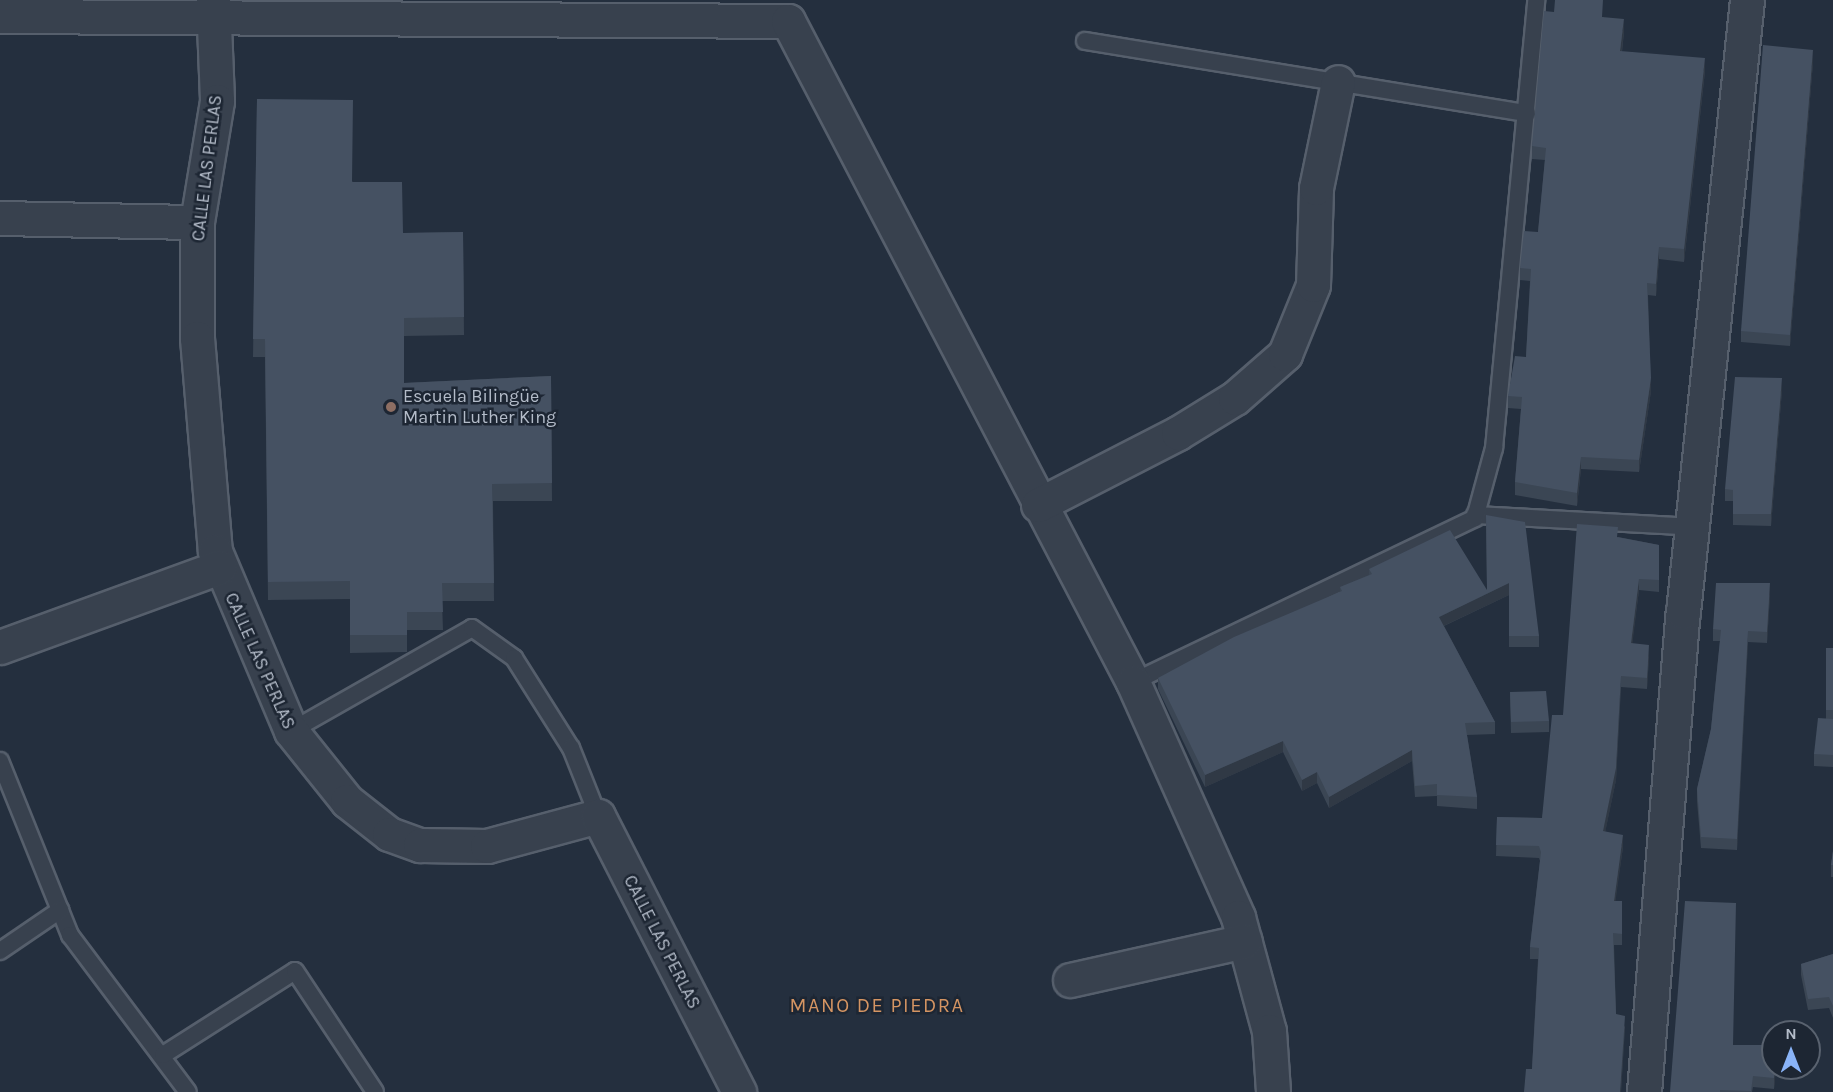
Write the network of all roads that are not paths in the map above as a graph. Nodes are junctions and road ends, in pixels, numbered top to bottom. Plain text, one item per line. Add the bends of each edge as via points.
1 (1536, 0) edge
2 (1747, 0) edge
3 (213, 10) edge
4 (569, 10) edge
5 (794, 10) edge
6 (0, 16) edge
7 (1085, 41) dead end
8 (1338, 82) junction
9 (1527, 113) junction
10 (0, 218) edge
11 (198, 222) junction
12 (1038, 505) junction
13 (1475, 515) junction
14 (1696, 527) junction
15 (220, 567) junction
16 (0, 647) edge
17 (1132, 682) junction
18 (291, 731) junction
19 (0, 761) edge
20 (598, 816) junction
21 (60, 910) junction
22 (1245, 941) junction
23 (0, 951) edge
24 (1070, 980) dead end
25 (163, 1055) junction
26 (188, 1092) edge
27 (375, 1092) edge
28 (738, 1092) edge
29 (1273, 1092) edge
30 (1644, 1092) edge

1 - 9 lane
2 - 14 street
3 - 4 street
3 - 6 street
3 - 11 street, CALLE LAS PERLAS via 217,101
4 - 5 street
5 - 12 street
7 - 8 lane
8 - 9 lane
8 - 12 street via 1316,188 1313,285 1285,354 1262,378 1178,433
9 - 13 lane via 1494,448
10 - 11 street
11 - 15 street, CALLE LAS PERLAS via 197,338
12 - 17 street
13 - 14 lane
13 - 17 lane
14 - 30 street via 1683,612
15 - 16 street
15 - 18 street, CALLE LAS PERLAS
17 - 22 street
18 - 20 street, CALLE LAS PERLAS via 347,801 389,834 420,845 487,846
18 - 20 lane via 472,628 514,658 571,748
19 - 21 lane
20 - 28 street, CALLE LAS PERLAS
21 - 23 lane
21 - 25 lane via 70,935
22 - 24 street
22 - 29 street via 1269,1030
25 - 26 lane
25 - 27 lane via 295,971

